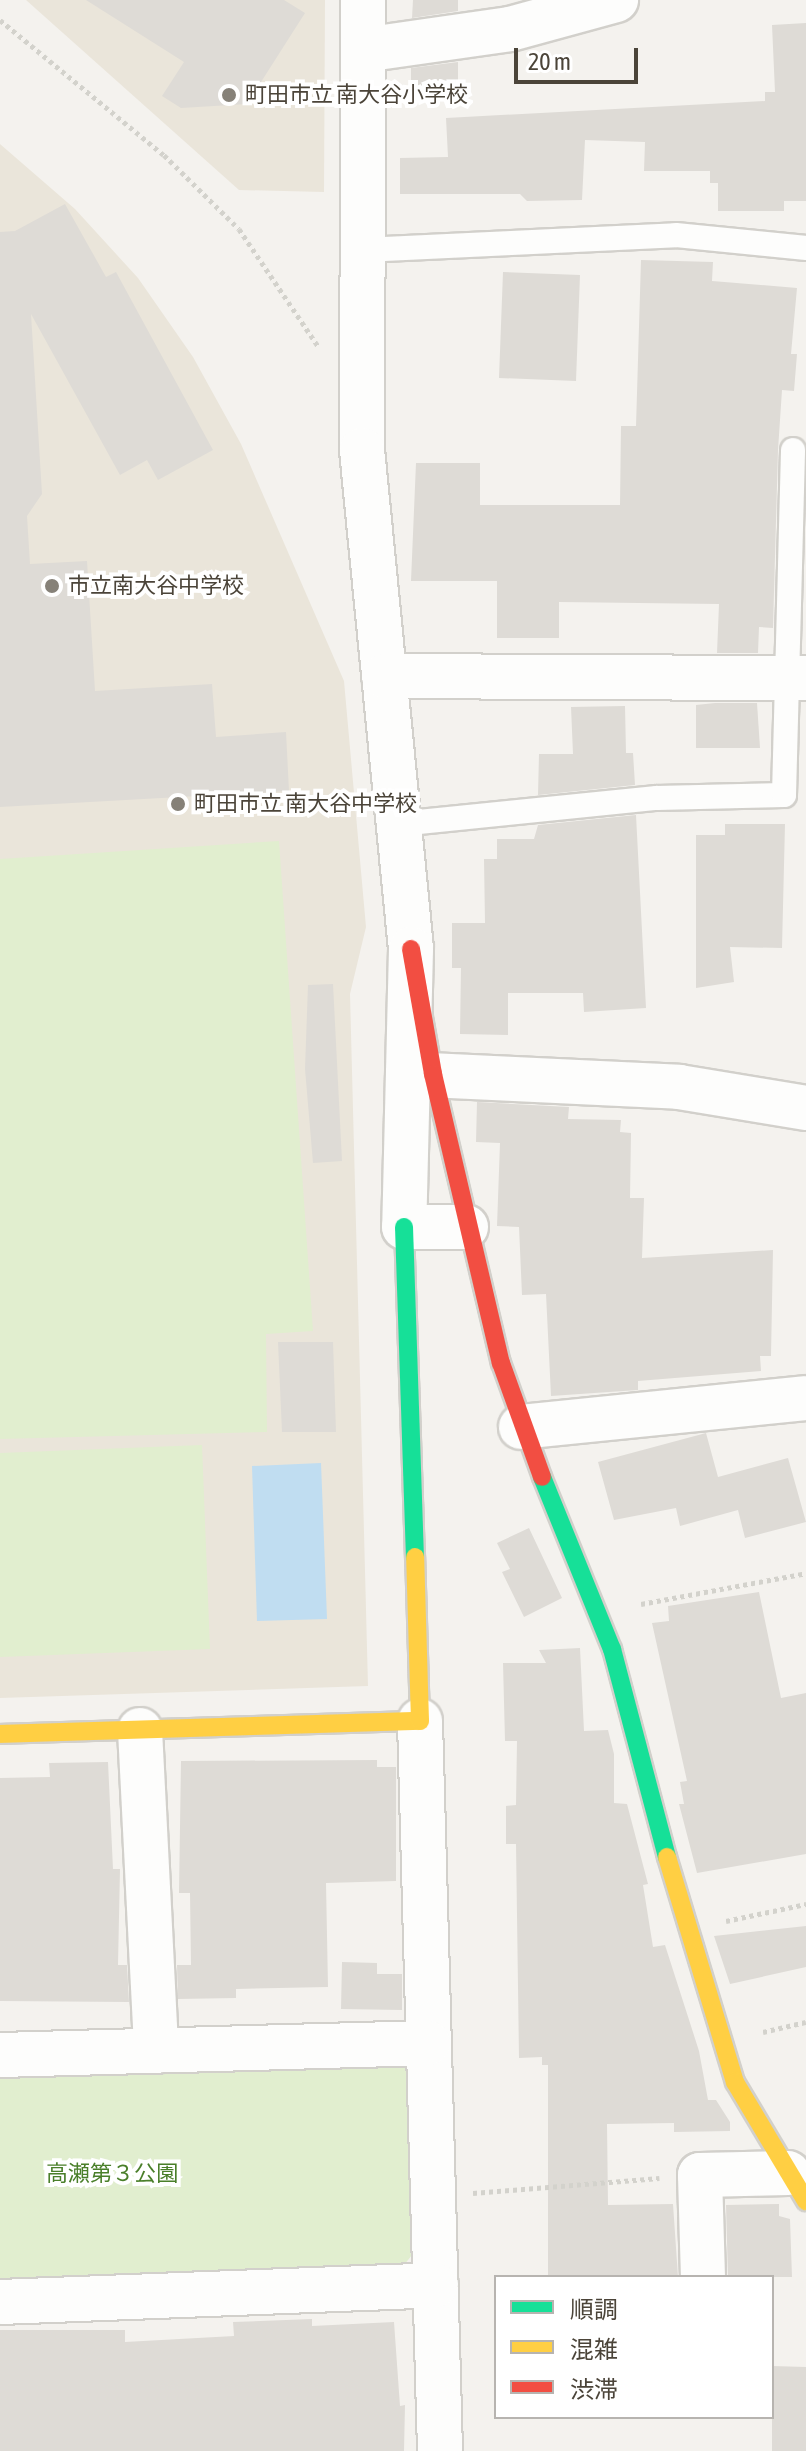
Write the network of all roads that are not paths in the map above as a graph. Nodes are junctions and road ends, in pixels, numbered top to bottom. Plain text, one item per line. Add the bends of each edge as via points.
1 (363, 0) edge
2 (616, 0) edge
3 (567, 7) edge
4 (363, 50) junction
5 (806, 248) edge
6 (363, 250) junction
7 (793, 450) dead end
8 (799, 527) edge
9 (384, 676) junction
10 (797, 678) edge
11 (399, 824) junction
12 (420, 1074) junction
13 (806, 1108) edge
14 (404, 1227) junction
15 (466, 1227) junction
16 (806, 1398) edge
17 (521, 1427) junction
18 (420, 1721) junction
19 (140, 1730) junction
20 (0, 1734) edge
21 (428, 2043) junction
22 (156, 2051) junction
23 (0, 2055) edge
24 (797, 2187) edge
25 (703, 2275) edge
26 (436, 2285) junction
27 (0, 2302) edge
28 (440, 2451) edge

1 - 4 street
2 - 3 street
3 - 4 street via 510,29
4 - 6 street
5 - 6 lane via 676,235
6 - 9 street via 362,450
7 - 8 lane
8 - 10 lane
9 - 10 street
9 - 11 street
10 - 11 lane via 784,795 657,798
11 - 12 street
12 - 13 street via 679,1087
12 - 14 street
12 - 15 street
14 - 15 street
14 - 18 street
15 - 17 street
16 - 17 street
17 - 24 street via 612,1649 686,1930 735,2082
18 - 19 street
18 - 21 street
19 - 20 street
19 - 22 street
21 - 22 street
21 - 26 street
22 - 23 street
24 - 25 street via 700,2175
26 - 27 street
26 - 28 street

